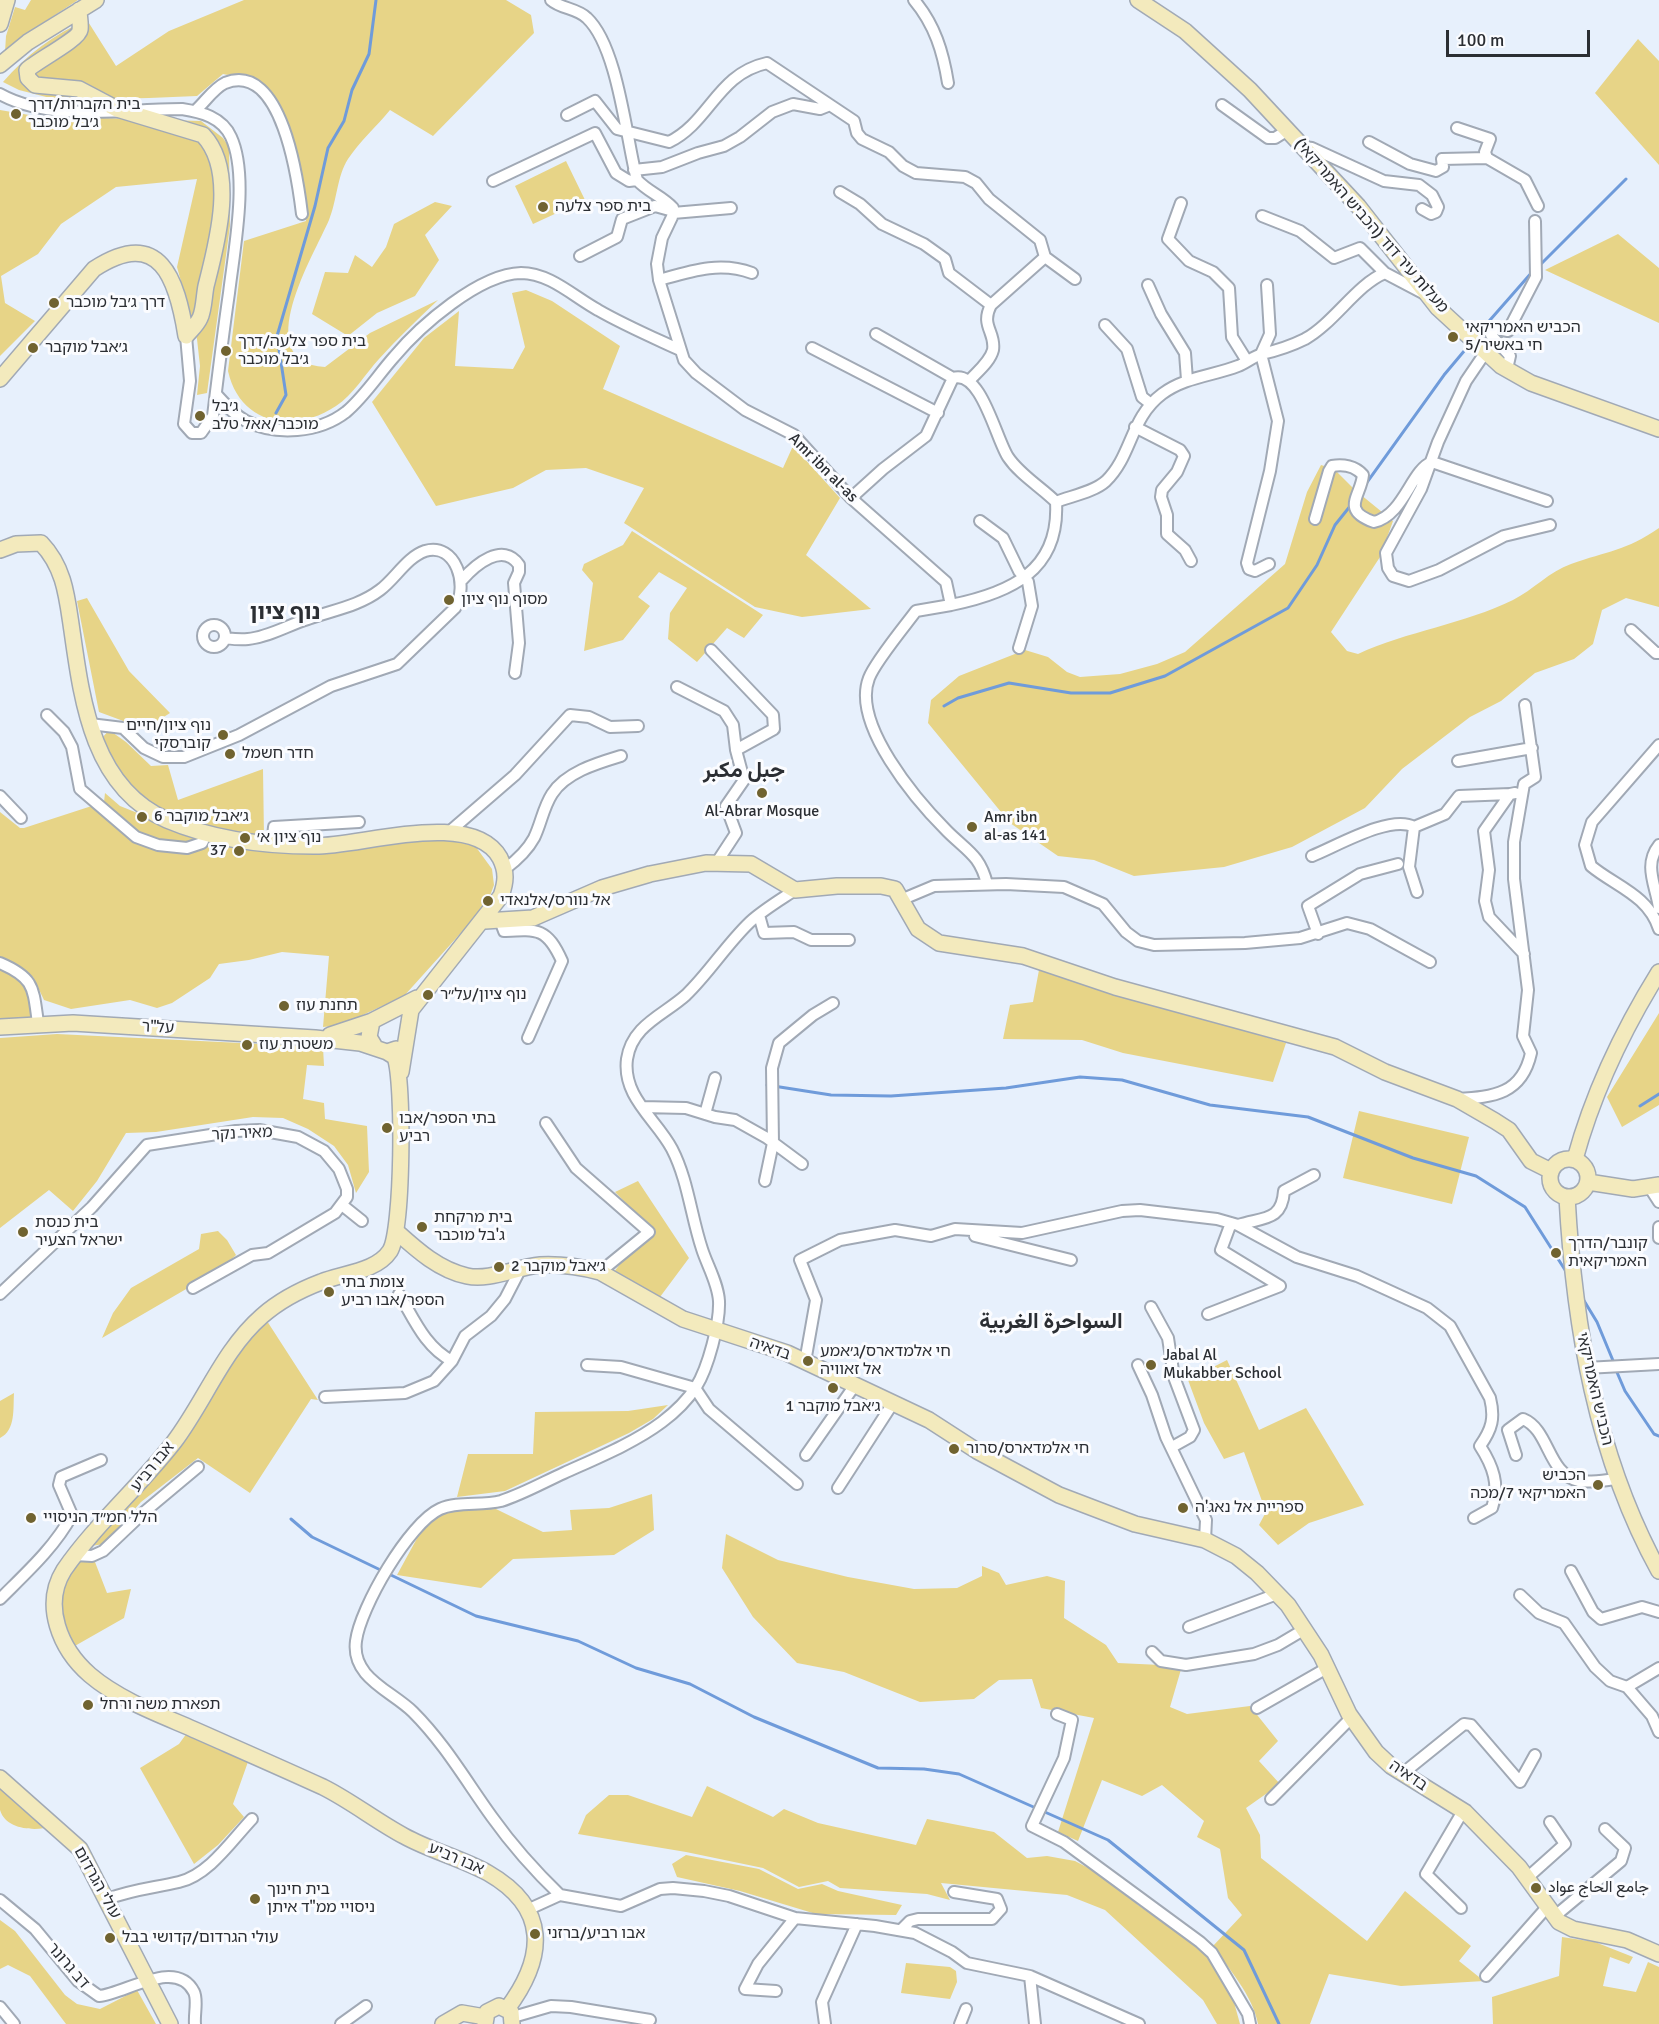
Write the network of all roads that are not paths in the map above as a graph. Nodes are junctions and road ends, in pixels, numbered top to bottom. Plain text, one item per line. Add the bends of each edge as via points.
1 (7, 0) edge
2 (96, 0) edge
3 (551, 0) edge
4 (914, 0) edge
5 (1138, 0) edge
6 (79, 10) junction
7 (0, 24) edge
8 (0, 66) edge
9 (948, 83) dead end
10 (0, 94) edge
11 (830, 105) junction
12 (1222, 105) dead end
13 (117, 109) junction
14 (195, 111) junction
15 (567, 115) dead end
16 (1457, 128) dead end
17 (1288, 130) junction
18 (626, 131) junction
19 (1369, 142) dead end
20 (1303, 147) junction
21 (1487, 158) junction
22 (1410, 164) junction
23 (636, 175) junction
24 (493, 181) dead end
25 (1401, 183) junction
26 (840, 192) dead end
27 (1182, 203) dead end
28 (1538, 206) dead end
29 (731, 208) dead end
30 (1422, 209) dead end
31 (673, 212) junction
32 (302, 214) dead end
33 (1262, 216) dead end
34 (1535, 221) dead end
35 (580, 256) dead end
36 (1045, 257) junction
37 (752, 273) dead end
38 (1385, 273) junction
39 (1075, 279) dead end
40 (659, 280) junction
41 (1148, 285) dead end
42 (1267, 285) dead end
43 (1427, 295) junction
44 (991, 305) junction
45 (1105, 325) dead end
46 (876, 334) dead end
47 (186, 336) junction
48 (812, 348) dead end
49 (680, 350) junction
50 (1485, 352) junction
51 (1261, 354) junction
52 (1247, 362) junction
53 (1507, 369) junction
54 (953, 378) junction
55 (0, 379) edge
56 (1187, 380) junction
57 (969, 381) junction
58 (216, 394) junction
59 (1151, 404) junction
60 (938, 413) junction
61 (1135, 426) junction
62 (1659, 429) edge
63 (1432, 462) junction
64 (851, 498) junction
65 (1547, 501) dead end
66 (1056, 502) junction
67 (1316, 519) dead end
68 (980, 521) dead end
69 (1550, 525) dead end
70 (0, 550) edge
71 (1191, 561) dead end
72 (1269, 564) dead end
73 (1025, 577) junction
74 (462, 580) junction
75 (951, 605) junction
76 (1631, 630) dead end
77 (198, 634) dead end
78 (1019, 648) dead end
79 (711, 650) dead end
80 (1659, 653) edge
81 (515, 673) dead end
82 (677, 687) dead end
83 (1525, 705) dead end
84 (47, 715) dead end
85 (90, 724) junction
86 (638, 726) dead end
87 (1659, 745) edge
88 (1532, 748) junction
89 (736, 750) junction
90 (621, 756) dead end
91 (1458, 761) dead end
92 (1522, 792) junction
93 (1510, 794) junction
94 (0, 796) edge
95 (21, 818) dead end
96 (359, 822) dead end
97 (1414, 827) junction
98 (449, 832) junction
99 (207, 833) junction
100 (272, 844) junction
101 (1659, 845) edge
102 (1312, 856) dead end
103 (717, 862) junction
104 (1398, 864) dead end
105 (505, 869) junction
106 (987, 884) junction
107 (795, 890) junction
108 (1417, 892) dead end
109 (903, 899) junction
110 (759, 915) junction
111 (1658, 918) edge
112 (492, 920) junction
113 (1318, 934) junction
114 (849, 940) dead end
115 (1524, 954) junction
116 (1430, 962) dead end
117 (0, 963) edge
118 (1659, 972) edge
119 (420, 995) junction
120 (833, 1003) dead end
121 (388, 1013) junction
122 (372, 1021) junction
123 (38, 1023) junction
124 (0, 1027) edge
125 (406, 1034) junction
126 (315, 1038) junction
127 (528, 1038) dead end
128 (381, 1049) junction
129 (715, 1078) dead end
130 (400, 1081) junction
131 (1457, 1099) junction
132 (642, 1107) junction
133 (705, 1114) junction
134 (546, 1123) dead end
135 (773, 1143) junction
136 (1575, 1159) junction
137 (802, 1164) dead end
138 (1551, 1171) junction
139 (1314, 1175) dead end
140 (765, 1181) dead end
141 (1588, 1182) junction
142 (1654, 1187) edge
143 (1567, 1197) junction
144 (1659, 1202) edge
145 (342, 1205) junction
146 (362, 1221) dead end
147 (1235, 1224) junction
148 (1659, 1227) edge
149 (955, 1229) junction
150 (397, 1232) junction
151 (1659, 1239) edge
152 (1071, 1260) dead end
153 (521, 1268) junction
154 (600, 1272) junction
155 (193, 1288) dead end
156 (0, 1294) edge
157 (399, 1294) dead end
158 (1151, 1307) dead end
159 (1208, 1314) dead end
160 (714, 1330) junction
161 (452, 1361) junction
162 (805, 1362) junction
163 (1659, 1364) edge
164 (586, 1365) dead end
165 (1138, 1365) dead end
166 (1586, 1368) junction
167 (855, 1385) junction
168 (695, 1388) junction
169 (325, 1397) dead end
170 (893, 1403) junction
171 (1172, 1447) junction
172 (806, 1455) dead end
173 (1516, 1455) dead end
174 (101, 1460) dead end
175 (198, 1467) dead end
176 (1617, 1479) junction
177 (797, 1484) dead end
178 (838, 1488) dead end
179 (1474, 1518) dead end
180 (1204, 1540) junction
181 (75, 1555) junction
182 (1571, 1571) dead end
183 (1659, 1571) edge
184 (1277, 1594) junction
185 (1520, 1595) dead end
186 (0, 1599) edge
187 (1659, 1612) edge
188 (1189, 1627) dead end
189 (1305, 1629) junction
190 (1152, 1652) dead end
191 (1327, 1668) junction
192 (1659, 1668) edge
193 (1627, 1687) junction
194 (1257, 1708) dead end
195 (1057, 1714) dead end
196 (1352, 1717) junction
197 (1659, 1732) edge
198 (1535, 1755) dead end
199 (1402, 1774) junction
200 (0, 1778) edge
201 (1271, 1799) dead end
202 (1463, 1811) junction
203 (252, 1819) dead end
204 (1550, 1822) dead end
205 (1605, 1829) dead end
206 (1527, 1878) junction
207 (954, 1892) dead end
208 (560, 1895) junction
209 (107, 1899) junction
210 (0, 1900) edge
211 (1461, 1908) dead end
212 (527, 1910) junction
213 (1551, 1911) junction
214 (795, 1918) junction
215 (857, 1924) junction
216 (901, 1930) junction
217 (1659, 1954) edge
218 (1030, 1976) junction
219 (1486, 1976) dead end
220 (148, 1980) junction
221 (776, 1990) dead end
222 (366, 2006) dead end
223 (0, 2007) edge
224 (966, 2009) dead end
225 (511, 2016) edge
226 (485, 2020) edge
227 (650, 2020) dead end
228 (14, 2024) edge
229 (170, 2024) edge
230 (195, 2024) edge
231 (341, 2024) edge
232 (443, 2024) edge
233 (825, 2024) edge
234 (960, 2024) edge
235 (1035, 2024) edge
236 (1139, 2024) edge
237 (1250, 2024) edge

1 - 7 street
2 - 6 street
3 - 18 street via 557,6 576,10 588,19 597,34 609,60
4 - 9 street via 933,28
5 - 17 street, מעלות עיר דוד (הכביש האמריקאי) via 1185,31
6 - 8 street via 28,42
6 - 13 street via 81,30 77,37 35,63 27,70 28,78 35,85 79,89
10 - 13 street via 26,105 69,112
11 - 18 street via 767,63 731,80 688,129 669,142
11 - 23 street via 820,109 793,104 772,112 724,146
11 - 36 street via 854,121 862,139 889,152 909,170 965,177 976,183 989,199 1040,240
12 - 17 street via 1268,138
13 - 14 street
13 - 47 street via 203,135 219,162 222,181 217,243 201,318
14 - 32 street via 227,82 245,82 265,94 290,144
14 - 58 street via 214,118 228,132 239,180 239,214
15 - 18 street via 595,101 613,126
16 - 21 street via 1490,139
17 - 20 street, מעלות עיר דוד (הכביש האמריקאי)
18 - 23 street
19 - 22 street
20 - 25 street via 1384,181
20 - 43 street, מעלות עיר דוד (הכביש האמריקאי) via 1358,206
21 - 22 street via 1442,159 1440,171
21 - 28 street via 1525,180
22 - 25 street
23 - 24 street via 629,181 616,173 595,134
23 - 31 street
25 - 30 street via 1419,184 1432,195 1437,202 1436,212 1431,214
26 - 44 street via 882,224 945,259 948,273
27 - 52 street via 1168,240 1189,261 1213,272 1228,288 1232,337
29 - 31 street
31 - 35 street via 655,206 622,219 617,237
31 - 40 street, Amr ibn al-as via 659,252
33 - 38 street via 1300,231 1334,258 1360,248
34 - 53 street via 1536,277 1508,331 1492,328 1491,335 1510,356
36 - 39 street
36 - 44 street
37 - 40 street via 710,266
38 - 43 street
38 - 51 street via 1372,278 1312,335 1276,352
40 - 49 street, Amr ibn al-as
41 - 56 street via 1185,353
42 - 51 street via 1270,334
43 - 50 street, מעלות עיר דוד (הכביש האמריקאי)
44 - 57 street via 986,326 993,350
45 - 59 street via 1127,349 1142,396
46 - 54 street
47 - 55 street via 176,290 164,268 141,252 129,253 94,269
47 - 58 street via 190,381 184,424 192,433 207,428
48 - 60 street
49 - 58 street via 598,310 545,277 510,274 486,282 434,319 395,355 358,400 331,422 294,430 258,426 230,410
49 - 64 street, Amr ibn al-as via 696,373 711,385 745,410 794,435
50 - 53 street, מעלות עיר דוד (הכביש האמריקאי)
50 - 63 street via 1466,381
51 - 52 street
51 - 72 street via 1278,421 1247,563 1255,571
52 - 56 street
53 - 62 street, מעלות עיר דוד (הכביש האמריקאי) via 1531,383
54 - 57 street via 960,376
54 - 60 street
56 - 59 street
57 - 66 street via 977,389 1008,457
59 - 61 street
60 - 64 street via 926,436
61 - 66 street via 1118,466 1105,482
61 - 71 street via 1180,450 1184,456 1161,497 1167,515 1167,534
63 - 65 street
63 - 67 street via 1388,515 1374,522 1362,516 1355,506 1363,475 1350,467 1332,466
63 - 69 street via 1386,553 1393,576 1409,581 1504,536
64 - 75 street, Amr ibn al-as via 946,582
66 - 73 street via 1057,522 1048,546 1039,566
68 - 73 street via 1002,538
70 - 85 street via 16,544 41,543 53,556 65,582
73 - 75 street via 1006,588
73 - 78 street via 1032,606
74 - 77 street via 453,561 444,553 427,550 414,557 377,592 355,604 250,639 225,638 223,629 214,625
74 - 81 street via 492,556 509,557 519,565 514,583 519,644
74 - 85 street via 455,608 397,664 330,686 210,747 184,757 168,758 144,748 123,728
75 - 106 street via 916,611 868,679 865,707 875,736 890,759 948,832 978,859
76 - 80 street
79 - 89 street via 773,715 774,729
82 - 89 street via 724,711 733,725
83 - 88 street
84 - 99 street via 72,747 80,789 136,837 158,845 187,848 202,843
85 - 99 street via 108,769 127,794 167,820
86 - 98 street via 610,727 589,717 570,716 514,775
87 - 111 street via 1592,822 1585,844 1591,866 1625,886
88 - 91 street
88 - 92 street via 1535,777 1524,784
89 - 103 street via 744,780 726,806 736,833
90 - 105 street via 594,764 553,792 534,837 520,857
92 - 93 street
92 - 115 street via 1514,842 1514,879
93 - 97 street via 1458,796 1445,814
93 - 115 street via 1484,831 1489,870 1485,901 1489,917
94 - 95 street
96 - 100 street via 274,827
97 - 102 street via 1406,823 1387,824
97 - 108 street via 1409,867
98 - 100 street via 318,847
98 - 105 street via 488,844
99 - 100 street
101 - 111 street via 1650,868
103 - 107 street via 751,864
103 - 112 street via 650,874 602,888 532,918
104 - 113 street via 1360,874 1308,906
105 - 112 street via 506,883
106 - 109 street via 934,886
106 - 113 street via 1064,887 1088,895 1103,904 1126,932 1138,941 1154,945 1245,943
107 - 109 street via 881,886 895,889
107 - 110 street
109 - 131 street via 918,929 939,943 1023,956 1145,996 1315,1039 1384,1072
110 - 114 street via 765,933 794,932 811,940
110 - 132 street via 688,993 638,1033 627,1059 627,1074 634,1097
112 - 119 street
112 - 127 street via 504,931 535,929 554,942 562,961
113 - 116 street via 1347,923 1360,926
115 - 131 street via 1528,990 1523,1036 1531,1053 1528,1066 1514,1086 1499,1093
117 - 123 street via 19,971 31,984
118 - 136 street via 1597,1090
119 - 121 street
119 - 125 street, אבו רביע via 411,1010
120 - 135 street via 779,1043 772,1068
121 - 122 street
121 - 125 street via 402,1019
122 - 126 street, על"ר
122 - 128 street via 368,1032
123 - 124 street, על"ר
123 - 126 street, על"ר
125 - 128 street via 398,1048
125 - 130 street, אבו רביע
126 - 128 street, על"ר
128 - 130 street, אבו רביע via 395,1057
129 - 133 street
130 - 150 street, אבו רביע
131 - 138 street via 1509,1130 1530,1161
132 - 133 street via 686,1108
132 - 160 street via 671,1146 680,1166 701,1248 718,1291 719,1314
133 - 135 street via 735,1120
134 - 154 street via 591,1184 649,1232
135 - 137 street
135 - 140 street
136 - 138 street via 1558,1162
136 - 141 street via 1584,1165
138 - 143 street via 1552,1188
139 - 147 street via 1284,1191 1283,1206 1277,1214
141 - 142 street via 1621,1188
141 - 143 street via 1578,1195
142 - 144 street
143 - 166 street, הכביש האמריקאי via 1571,1265
145 - 146 street
145 - 155 street via 329,1219 268,1253 252,1255
145 - 156 street, מאיר נקר via 347,1189 339,1169 324,1151 298,1137 259,1130 236,1131 147,1145 92,1207
147 - 149 street via 1140,1210 1022,1233
147 - 159 street via 1221,1250 1280,1286
147 - 179 street via 1296,1257 1357,1276 1445,1319 1490,1398 1493,1411 1490,1432 1480,1446 1496,1481 1496,1496 1492,1508
148 - 151 street
149 - 152 street via 994,1243
149 - 162 street via 931,1236 917,1236 904,1229 854,1236 800,1260 816,1300
150 - 153 street, בדאיה via 430,1259 467,1276
150 - 181 street, אבו רביע via 389,1253 376,1263 286,1298 248,1329 226,1357 176,1439
153 - 154 street, בדאיה via 564,1266
153 - 161 street via 505,1299 465,1336
154 - 160 street, בדאיה via 683,1320
157 - 161 street via 436,1353
158 - 171 street via 1168,1338 1174,1377 1194,1430 1190,1437
160 - 162 street, בדאיה
160 - 168 street via 706,1367
161 - 169 street via 435,1381 405,1393
162 - 167 street, בדאיה
163 - 166 street
164 - 168 street via 621,1367
165 - 171 street
166 - 176 street, הכביש האמריקאי
167 - 170 street, בדאיה
167 - 172 street
168 - 177 street via 709,1409
168 - 208 street via 662,1422 599,1457 510,1498 481,1505 443,1507 434,1513 396,1554 356,1640 365,1674 413,1712 452,1756 513,1845
170 - 178 street
170 - 180 street, בדאיה via 1059,1495 1135,1524
171 - 180 street via 1206,1520
173 - 176 street via 1509,1430 1523,1419 1532,1423 1567,1476 1579,1481
174 - 186 street via 61,1477 59,1485 72,1515 35,1565
175 - 181 street via 103,1551 92,1556
176 - 183 street, הכביש האמריקאי
180 - 184 street, בדאיה via 1236,1556
181 - 212 street, אבו רביע via 57,1581 54,1611 71,1654 91,1676 144,1708 326,1789 404,1836 486,1872 506,1886
182 - 187 street via 1593,1612 1601,1619 1642,1607
184 - 188 street
184 - 189 street, בדאיה
185 - 193 street via 1539,1613 1564,1623 1595,1667 1610,1681
189 - 190 street via 1254,1654 1186,1665 1161,1661
189 - 191 street, בדאיה
191 - 194 street
191 - 196 street, בדאיה
192 - 193 street
193 - 197 street via 1652,1716
195 - 237 street via 1072,1720 1064,1758 1032,1826 1064,1842 1206,1947 1248,2014
196 - 199 street, בדאיה via 1376,1752
196 - 201 street
198 - 199 street via 1520,1782 1471,1725 1464,1724
199 - 202 street, בדאיה
200 - 209 street, עולי הגרדום via 80,1849
202 - 206 street, בדאיה
202 - 211 street via 1426,1874
203 - 209 street via 199,1872 178,1882 139,1888
204 - 206 street via 1565,1844
205 - 213 street via 1625,1848 1621,1861
206 - 213 street, בדאיה
207 - 216 street via 997,1899 1001,1909 992,1919 918,1919 910,1920
208 - 212 street
208 - 214 street via 621,1905 660,1889 684,1889 729,1896
209 - 220 street, עולי הגרדום
210 - 220 street, דב גרונר via 35,1929 89,1991 109,1995
212 - 225 street, אבו רביע via 536,1928 537,1948
213 - 217 street, בדאיה via 1559,1922 1573,1929 1627,1940
213 - 219 street
214 - 215 street
214 - 221 street via 758,1964 745,1989
215 - 216 street
215 - 233 street via 822,2002
216 - 218 street via 934,1942 967,1963
218 - 235 street
218 - 236 street
220 - 229 street, עולי הגרדום
220 - 230 street via 171,1977 186,1983 194,1992
222 - 231 street
223 - 228 street
224 - 234 street
225 - 226 street via 494,2007
225 - 227 street via 551,2006
226 - 232 street via 462,2013

